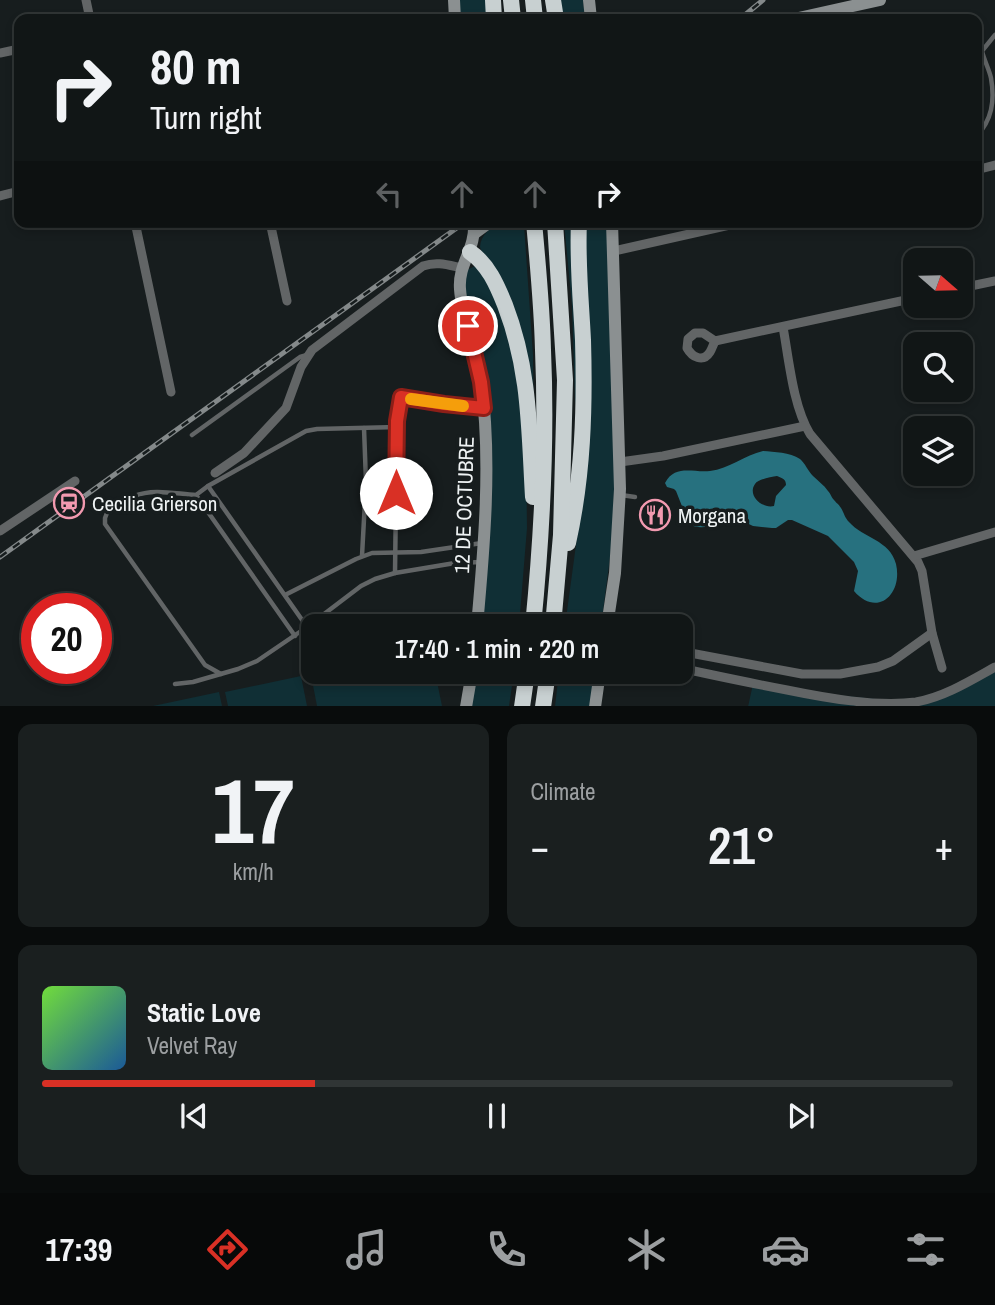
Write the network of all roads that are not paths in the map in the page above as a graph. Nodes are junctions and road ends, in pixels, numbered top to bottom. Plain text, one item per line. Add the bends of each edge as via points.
1 (880, 0) edge
2 (817, 14) edge
3 (995, 35) edge
4 (982, 48) edge
5 (982, 58) edge
6 (982, 129) edge
7 (136, 228) edge
8 (271, 228) edge
9 (474, 228) edge
10 (534, 228) edge
11 (555, 228) edge
12 (579, 228) edge
13 (612, 228) edge
14 (716, 228) edge
15 (614, 251) junction
16 (470, 252) junction
17 (462, 268) junction
18 (995, 281) edge
19 (973, 286) edge
20 (287, 301) dead end
21 (903, 301) edge
22 (783, 327) junction
23 (715, 341) dead end
24 (308, 355) junction
25 (171, 392) dead end
26 (484, 408) junction
27 (805, 426) junction
28 (397, 427) junction
29 (364, 428) junction
30 (192, 435) dead end
31 (620, 462) junction
32 (215, 473) dead end
33 (75, 481) dead end
34 (208, 486) junction
35 (196, 495) junction
36 (620, 495) junction
37 (635, 497) dead end
38 (0, 531) edge
39 (995, 532) edge
40 (483, 543) junction
41 (396, 553) junction
42 (914, 556) junction
43 (362, 557) junction
44 (483, 562) junction
45 (395, 573) junction
46 (538, 575) junction
47 (285, 595) junction
48 (556, 597) junction
49 (324, 614) edge
50 (478, 614) edge
51 (534, 614) edge
52 (555, 614) edge
53 (609, 614) edge
54 (301, 618) edge
55 (301, 632) edge
56 (932, 633) junction
57 (295, 636) junction
58 (693, 654) edge
59 (942, 668) dead end
60 (693, 671) edge
61 (994, 671) edge
62 (221, 674) junction
63 (175, 684) dead end
64 (470, 684) edge
65 (525, 684) edge
66 (546, 684) edge
67 (599, 684) edge
68 (842, 704) edge
69 (922, 704) edge
70 (466, 706) edge
71 (522, 706) edge
72 (543, 706) edge
73 (596, 706) edge

1 - 2 street
3 - 4 lane
5 - 6 lane via 995,102
7 - 25 street
8 - 20 street
9 - 16 street, 12 DE OCTUBRE
10 - 46 highway via 544,351
11 - 48 highway via 565,380
12 - 48 highway via 583,440 575,515
13 - 15 street
14 - 15 street
15 - 31 street
16 - 17 street, 12 DE OCTUBRE
16 - 46 highway via 492,276 519,347
17 - 24 street via 442,263 423,266
17 - 26 street, 12 DE OCTUBRE via 461,299
18 - 19 street
21 - 22 street
22 - 23 street
22 - 27 street
24 - 30 lane
24 - 32 street via 286,408 244,453
26 - 28 lane via 401,397
26 - 40 street, 12 DE OCTUBRE
27 - 31 street
27 - 42 street
28 - 29 lane
28 - 41 lane
29 - 34 lane via 306,431
29 - 43 lane
31 - 36 street
33 - 38 street
34 - 35 lane
34 - 47 lane
35 - 57 lane
35 - 62 lane via 135,495 109,508 105,524 205,665
36 - 37 lane
36 - 53 street
39 - 42 street
40 - 41 lane
40 - 44 street, 12 DE OCTUBRE
41 - 43 lane
41 - 45 lane
42 - 56 street via 922,570
43 - 47 lane
44 - 45 lane
44 - 50 street, 12 DE OCTUBRE
45 - 49 lane via 361,586
46 - 51 highway
47 - 54 lane
48 - 52 highway
55 - 57 lane
56 - 58 street via 893,661 841,674 802,674
56 - 59 street
57 - 62 lane via 257,660
60 - 68 street
61 - 69 street
62 - 63 lane
64 - 70 street
65 - 71 highway
66 - 72 highway
67 - 73 street
68 - 69 street

